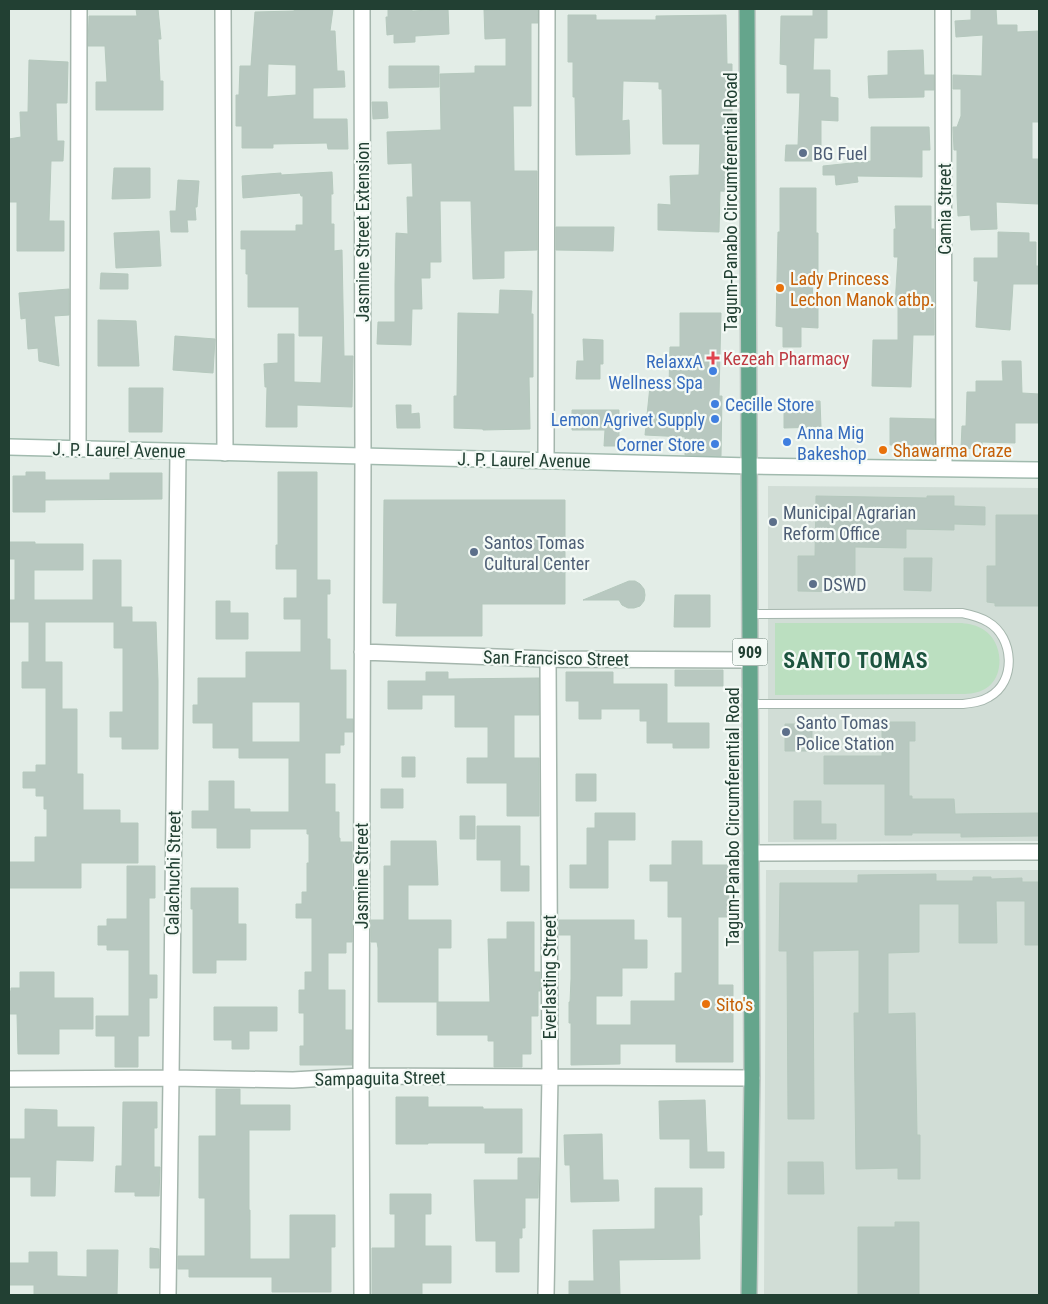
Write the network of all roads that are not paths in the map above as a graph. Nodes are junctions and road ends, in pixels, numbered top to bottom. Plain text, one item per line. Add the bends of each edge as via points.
1 (79, 9) edge
2 (222, 9) edge
3 (362, 9) edge
4 (547, 9) edge
5 (747, 9) edge
6 (943, 9) edge
7 (9, 448) edge
8 (78, 449) junction
9 (178, 452) junction
10 (225, 453) junction
11 (363, 456) junction
12 (546, 460) junction
13 (750, 466) junction
14 (944, 468) junction
15 (1039, 470) edge
16 (750, 614) junction
17 (362, 652) junction
18 (548, 659) junction
19 (750, 660) junction
20 (751, 704) junction
21 (1039, 852) edge
22 (751, 853) junction
23 (361, 1076) junction
24 (550, 1077) junction
25 (171, 1078) junction
26 (752, 1078) junction
27 (9, 1079) edge
28 (168, 1295) edge
29 (362, 1295) edge
30 (546, 1295) edge
31 (749, 1295) edge

1 - 8 street
2 - 10 street
3 - 11 street, Jasmine Street Extension
4 - 12 street
5 - 13 main road, Tagum-Panabo Circumferential Road / 909
6 - 14 street, Camia Street
7 - 8 street, J. P. Laurel Avenue
8 - 9 street, J. P. Laurel Avenue
9 - 10 street, J. P. Laurel Avenue
9 - 25 street, Calachuchi Street
10 - 11 street, J. P. Laurel Avenue
11 - 12 street, J. P. Laurel Avenue
11 - 17 street, Jasmine Street
12 - 13 street, J. P. Laurel Avenue
13 - 14 street, J. P. Laurel Avenue
13 - 16 main road, Tagum-Panabo Circumferential Road / 909
14 - 15 street, J. P. Laurel Avenue
16 - 19 main road, Tagum-Panabo Circumferential Road / 909
16 - 20 lane via 962,613 990,622 1007,644 1010,658 1001,687 990,697 977,702
17 - 18 street, San Francisco Street
17 - 23 street, Jasmine Street
18 - 19 street, San Francisco Street
18 - 24 street, Everlasting Street
19 - 20 main road, Tagum-Panabo Circumferential Road / 909
20 - 22 main road, Tagum-Panabo Circumferential Road / 909
21 - 22 street
22 - 26 main road, Tagum-Panabo Circumferential Road / 909
23 - 24 street, Sampaguita Street
23 - 25 street, Sampaguita Street via 293,1080
23 - 29 street, Jasmine Street
24 - 26 street, Sampaguita Street
24 - 30 street, Everlasting Street
25 - 27 street, Sampaguita Street
25 - 28 street, Calachuchi Street
26 - 31 main road, Tagum-Panabo Circumferential Road / 909

